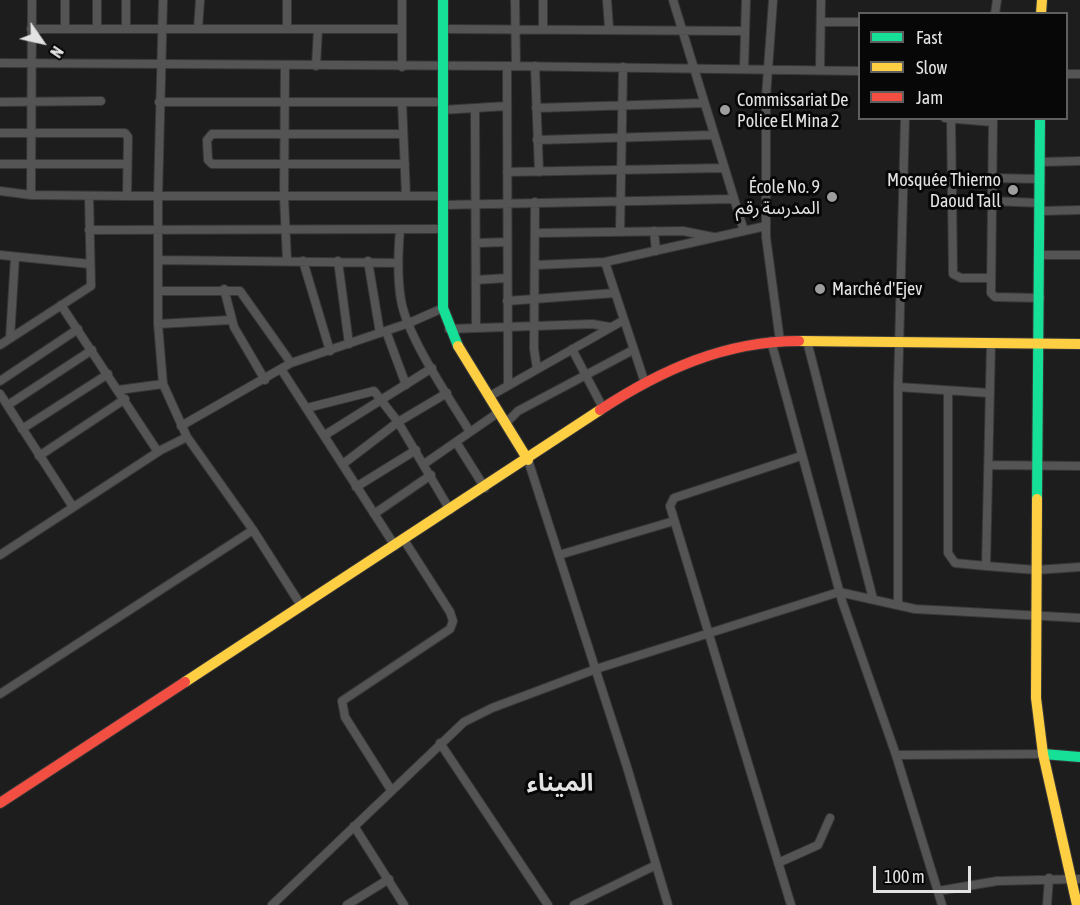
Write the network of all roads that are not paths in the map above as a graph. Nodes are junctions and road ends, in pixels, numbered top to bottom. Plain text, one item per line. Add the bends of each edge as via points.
1 (32, 0) edge
2 (65, 0) edge
3 (98, 0) edge
4 (126, 0) edge
5 (163, 0) edge
6 (200, 0) edge
7 (286, 0) edge
8 (402, 0) edge
9 (443, 0) edge
10 (515, 0) edge
11 (543, 0) edge
12 (607, 0) edge
13 (673, 0) edge
14 (746, 0) edge
15 (773, 0) edge
16 (821, 0) edge
17 (821, 22) junction
18 (858, 22) edge
19 (609, 28) junction
20 (32, 29) junction
21 (65, 29) junction
22 (97, 29) junction
23 (126, 29) junction
24 (198, 29) junction
25 (286, 29) junction
26 (318, 29) junction
27 (402, 29) junction
28 (443, 29) junction
29 (515, 29) junction
30 (543, 29) junction
31 (162, 30) junction
32 (682, 30) junction
33 (745, 31) junction
34 (0, 63) edge
35 (32, 64) junction
36 (160, 65) junction
37 (285, 66) junction
38 (316, 66) junction
39 (511, 66) junction
40 (535, 66) junction
41 (402, 67) junction
42 (442, 67) junction
43 (623, 67) junction
44 (694, 69) junction
45 (744, 69) junction
46 (768, 70) junction
47 (820, 70) junction
48 (858, 71) edge
49 (101, 101) dead end
50 (0, 102) edge
51 (159, 102) junction
52 (402, 102) junction
53 (31, 103) junction
54 (285, 103) junction
55 (704, 103) junction
56 (622, 105) junction
57 (442, 106) junction
58 (507, 106) junction
59 (475, 108) junction
60 (536, 108) junction
61 (905, 120) edge
62 (951, 120) edge
63 (993, 120) edge
64 (1040, 120) edge
65 (0, 133) edge
66 (284, 134) junction
67 (403, 134) junction
68 (30, 135) junction
69 (713, 135) junction
70 (622, 138) junction
71 (537, 140) junction
72 (1080, 161) edge
73 (1040, 162) junction
74 (0, 164) edge
75 (127, 164) junction
76 (405, 164) junction
77 (31, 165) junction
78 (284, 165) junction
79 (723, 168) junction
80 (622, 170) junction
81 (507, 172) junction
82 (539, 172) junction
83 (992, 178) junction
84 (1040, 179) junction
85 (0, 191) edge
86 (31, 195) junction
87 (89, 196) junction
88 (126, 196) junction
89 (158, 196) junction
90 (406, 196) junction
91 (284, 197) junction
92 (732, 199) junction
93 (443, 200) junction
94 (621, 201) junction
95 (992, 201) junction
96 (507, 202) junction
97 (535, 202) junction
98 (477, 203) junction
99 (1040, 207) junction
100 (1080, 210) edge
101 (765, 226) junction
102 (286, 228) junction
103 (158, 229) junction
104 (442, 229) junction
105 (89, 230) junction
106 (400, 230) junction
107 (620, 231) junction
108 (654, 231) junction
109 (744, 231) junction
110 (536, 233) junction
111 (713, 238) junction
112 (507, 242) junction
113 (477, 243) junction
114 (656, 251) junction
115 (0, 255) edge
116 (1040, 255) junction
117 (1080, 255) edge
118 (15, 257) junction
119 (159, 260) junction
120 (287, 260) junction
121 (303, 261) junction
122 (338, 261) junction
123 (368, 261) junction
124 (605, 262) junction
125 (398, 263) junction
126 (90, 264) junction
127 (536, 265) junction
128 (507, 278) junction
129 (991, 278) junction
130 (477, 280) junction
131 (224, 290) junction
132 (158, 291) junction
133 (615, 293) junction
134 (1040, 298) junction
135 (536, 299) junction
136 (507, 301) junction
137 (61, 305) junction
138 (443, 308) junction
139 (231, 320) junction
140 (624, 320) junction
141 (409, 323) junction
142 (158, 324) junction
143 (507, 327) junction
144 (610, 327) junction
145 (476, 328) junction
146 (536, 328) junction
147 (78, 329) junction
148 (448, 329) junction
149 (383, 332) junction
150 (10, 338) junction
151 (775, 341) junction
152 (899, 341) junction
153 (807, 342) junction
154 (991, 343) junction
155 (349, 344) junction
156 (1038, 344) junction
157 (1080, 344) edge
158 (0, 345) edge
159 (572, 349) junction
160 (92, 350) junction
161 (633, 350) junction
162 (330, 351) junction
163 (291, 363) junction
164 (432, 368) junction
165 (281, 369) junction
166 (537, 369) junction
167 (108, 374) junction
168 (586, 377) junction
169 (265, 380) junction
170 (0, 381) edge
171 (645, 383) junction
172 (163, 384) junction
173 (406, 384) junction
174 (508, 385) junction
175 (898, 387) junction
176 (118, 390) junction
177 (948, 391) junction
178 (447, 393) junction
179 (990, 393) junction
180 (0, 394) edge
181 (490, 396) junction
182 (125, 399) junction
183 (381, 399) junction
184 (8, 405) junction
185 (307, 408) junction
186 (603, 408) junction
187 (500, 412) junction
188 (398, 422) junction
189 (506, 423) junction
190 (181, 426) junction
191 (22, 429) junction
192 (470, 432) junction
193 (325, 435) junction
194 (187, 437) junction
195 (456, 442) junction
196 (416, 450) junction
197 (158, 452) junction
198 (39, 456) junction
199 (801, 456) junction
200 (528, 460) junction
201 (343, 464) junction
202 (424, 464) junction
203 (989, 465) junction
204 (1037, 466) junction
205 (1080, 466) edge
206 (431, 475) junction
207 (356, 487) junction
208 (485, 488) junction
209 (73, 507) junction
210 (450, 510) junction
211 (374, 514) junction
212 (674, 521) junction
213 (253, 530) junction
214 (400, 543) junction
215 (0, 555) edge
216 (559, 555) junction
217 (986, 566) junction
218 (1080, 567) edge
219 (1036, 570) junction
220 (839, 592) junction
221 (873, 599) junction
222 (898, 604) junction
223 (302, 607) junction
224 (1036, 617) junction
225 (1080, 618) edge
226 (709, 632) junction
227 (596, 669) junction
228 (0, 694) edge
229 (440, 743) junction
230 (1043, 754) junction
231 (896, 755) junction
232 (1080, 757) edge
233 (391, 790) junction
234 (0, 803) edge
235 (830, 818) dead end
236 (354, 826) junction
237 (778, 863) junction
238 (656, 865) junction
239 (1049, 878) junction
240 (389, 879) junction
241 (1075, 879) edge
242 (938, 891) junction
243 (272, 905) edge
244 (347, 905) edge
245 (404, 905) edge
246 (548, 905) edge
247 (574, 905) edge
248 (669, 905) edge
249 (791, 905) edge
250 (942, 905) edge
251 (1047, 905) edge
252 (1077, 905) edge

1 - 20 street
2 - 21 street
3 - 22 street
4 - 23 street
5 - 31 street
6 - 24 street
7 - 25 street
8 - 27 street
9 - 28 main road
10 - 29 street
11 - 30 street
12 - 19 street
13 - 32 street
14 - 33 street
15 - 46 street
16 - 17 street
17 - 18 street
17 - 47 street
19 - 30 street
19 - 32 street
20 - 21 street
20 - 35 street
21 - 22 street
22 - 23 street
23 - 31 street
24 - 25 street
24 - 31 street
25 - 26 street
26 - 27 street
26 - 38 street
27 - 41 street
28 - 29 street
28 - 42 main road
29 - 30 street
29 - 39 street
31 - 36 street
32 - 33 street
32 - 44 street
33 - 45 street
34 - 35 street
35 - 36 street
35 - 53 street
36 - 37 street
36 - 51 street
37 - 38 street
37 - 54 street
38 - 41 street
39 - 40 street
39 - 42 street
39 - 58 street
40 - 43 street
40 - 60 street
41 - 42 street
42 - 57 main road
43 - 44 street
43 - 56 street
44 - 45 street
44 - 55 street
45 - 46 street
46 - 47 street
46 - 101 street
47 - 48 street
49 - 53 street
50 - 53 street
51 - 54 street
51 - 89 street
52 - 54 street
52 - 57 street
52 - 67 street
53 - 68 street
54 - 66 street
55 - 56 street
55 - 69 street
56 - 60 street
56 - 70 street
57 - 59 street
57 - 93 main road
58 - 59 street
58 - 81 street
59 - 98 street
60 - 71 street
61 - 152 street
62 - 129 street via 953,274 961,278
63 - 83 street
64 - 73 main road
65 - 68 street
66 - 67 street
66 - 78 street
66 - 78 street via 212,134 207,140 208,160 212,164
67 - 76 street
68 - 75 street via 125,133
68 - 77 street
69 - 70 street
69 - 79 street
70 - 71 street
70 - 80 street
71 - 82 street
72 - 73 street
73 - 84 main road
74 - 77 street
75 - 77 street
75 - 88 street
76 - 78 street
76 - 90 street
77 - 86 street
78 - 91 street
79 - 80 street
79 - 92 street
80 - 82 street
80 - 94 street
81 - 82 street
81 - 96 street
83 - 84 street
83 - 95 street
84 - 99 main road
85 - 86 street
86 - 87 street
87 - 88 street
87 - 105 street
88 - 89 street
89 - 91 street
89 - 103 street
90 - 91 street
90 - 93 street
91 - 102 street
92 - 94 street
92 - 109 street
93 - 98 street
93 - 104 main road
94 - 97 street
94 - 107 street
95 - 99 street
95 - 129 street
96 - 97 street
96 - 98 street
96 - 112 street
97 - 110 street
98 - 113 street
99 - 100 street
99 - 116 main road
101 - 109 street
101 - 151 street
102 - 103 street
102 - 106 street
102 - 120 street
103 - 105 street
103 - 119 street
104 - 106 street
104 - 138 main road
105 - 126 street
106 - 125 street
107 - 108 street
107 - 110 street
108 - 111 street
108 - 114 street
109 - 111 street
110 - 127 street
111 - 114 street
112 - 113 street
112 - 128 street
113 - 130 street
114 - 124 street
115 - 118 street
116 - 117 street
116 - 134 main road
118 - 126 street
118 - 150 street
119 - 120 street
119 - 132 street
120 - 121 street
121 - 122 street
121 - 162 street
122 - 123 street
122 - 155 street
123 - 125 street
123 - 149 street
124 - 127 street
124 - 133 street
125 - 141 street via 401,301
126 - 137 street via 91,286
127 - 135 street
128 - 130 street
128 - 136 street
129 - 134 street via 991,293 995,297
130 - 145 street
131 - 132 street
131 - 139 street
131 - 163 street via 244,293
132 - 142 street
133 - 135 street
133 - 140 street
134 - 156 main road
135 - 136 street
135 - 146 street
136 - 143 street
137 - 147 street
137 - 150 street
138 - 141 street
138 - 148 main road
139 - 142 street
139 - 169 street
140 - 144 street
140 - 161 street
141 - 149 street
141 - 164 street
142 - 172 street
143 - 145 street
143 - 146 street
143 - 174 street
144 - 146 street via 592,324
144 - 159 street
145 - 148 street
146 - 166 street
147 - 160 street
147 - 170 street
148 - 181 main road
149 - 155 street
149 - 173 street
150 - 158 street
151 - 153 main road
151 - 171 main road via 710,352
151 - 199 street
152 - 153 main road
152 - 154 main road
152 - 175 street
153 - 221 street
154 - 156 main road
154 - 179 street
155 - 162 street
156 - 157 main road
156 - 204 main road
159 - 166 street
159 - 168 street
160 - 167 street
160 - 184 street
161 - 168 street
161 - 171 street
162 - 163 street
163 - 165 street
164 - 173 street
164 - 178 street
165 - 169 street
165 - 185 street
166 - 174 street
167 - 176 street
167 - 191 street
168 - 186 street
168 - 189 street via 518,411
169 - 190 street
171 - 186 main road
172 - 176 street
172 - 190 street
173 - 183 street
174 - 181 street
175 - 177 street
175 - 222 street
176 - 182 street
177 - 179 street
177 - 217 street via 948,554 955,563
178 - 188 street
178 - 192 street
179 - 203 street
180 - 184 street
181 - 187 main road
182 - 197 street
182 - 198 street
183 - 185 street via 372,391
183 - 188 street
183 - 193 street
184 - 191 street
185 - 193 street
186 - 200 main road
187 - 189 main road
187 - 192 street
188 - 196 street
188 - 201 street
189 - 200 main road
190 - 194 street
191 - 198 street
192 - 195 street
193 - 201 street
194 - 197 street
194 - 213 street
195 - 202 street
195 - 208 street
196 - 202 street
196 - 207 street
197 - 209 street
198 - 209 street
199 - 212 street via 674,498 670,506
199 - 220 street
200 - 208 main road
200 - 216 street
201 - 207 street
202 - 206 street
203 - 204 street
203 - 217 street
204 - 205 street
204 - 219 main road
206 - 210 street
206 - 211 street
207 - 211 street
208 - 210 main road
209 - 215 street
210 - 214 main road
211 - 214 street
212 - 216 street
212 - 226 street
213 - 223 street
213 - 228 street
214 - 223 main road
214 - 233 street via 453,621 450,629 342,701 345,717
216 - 227 street
217 - 219 street
218 - 219 street
219 - 224 main road
220 - 221 street
220 - 226 street
220 - 231 street
221 - 222 street
222 - 224 street via 915,609
223 - 234 main road
224 - 225 street
224 - 230 main road via 1036,698
226 - 227 street
226 - 237 street
227 - 229 street via 492,708 464,722
227 - 238 street
229 - 233 street
229 - 246 street
230 - 231 street
230 - 232 main road
230 - 241 main road
231 - 242 street
233 - 236 street
235 - 237 street via 818,845
236 - 240 street
236 - 243 street
237 - 249 street
238 - 247 street
238 - 248 street
239 - 241 street
239 - 242 street via 997,881
239 - 251 street
240 - 244 street
240 - 245 street
241 - 252 main road
242 - 250 street

